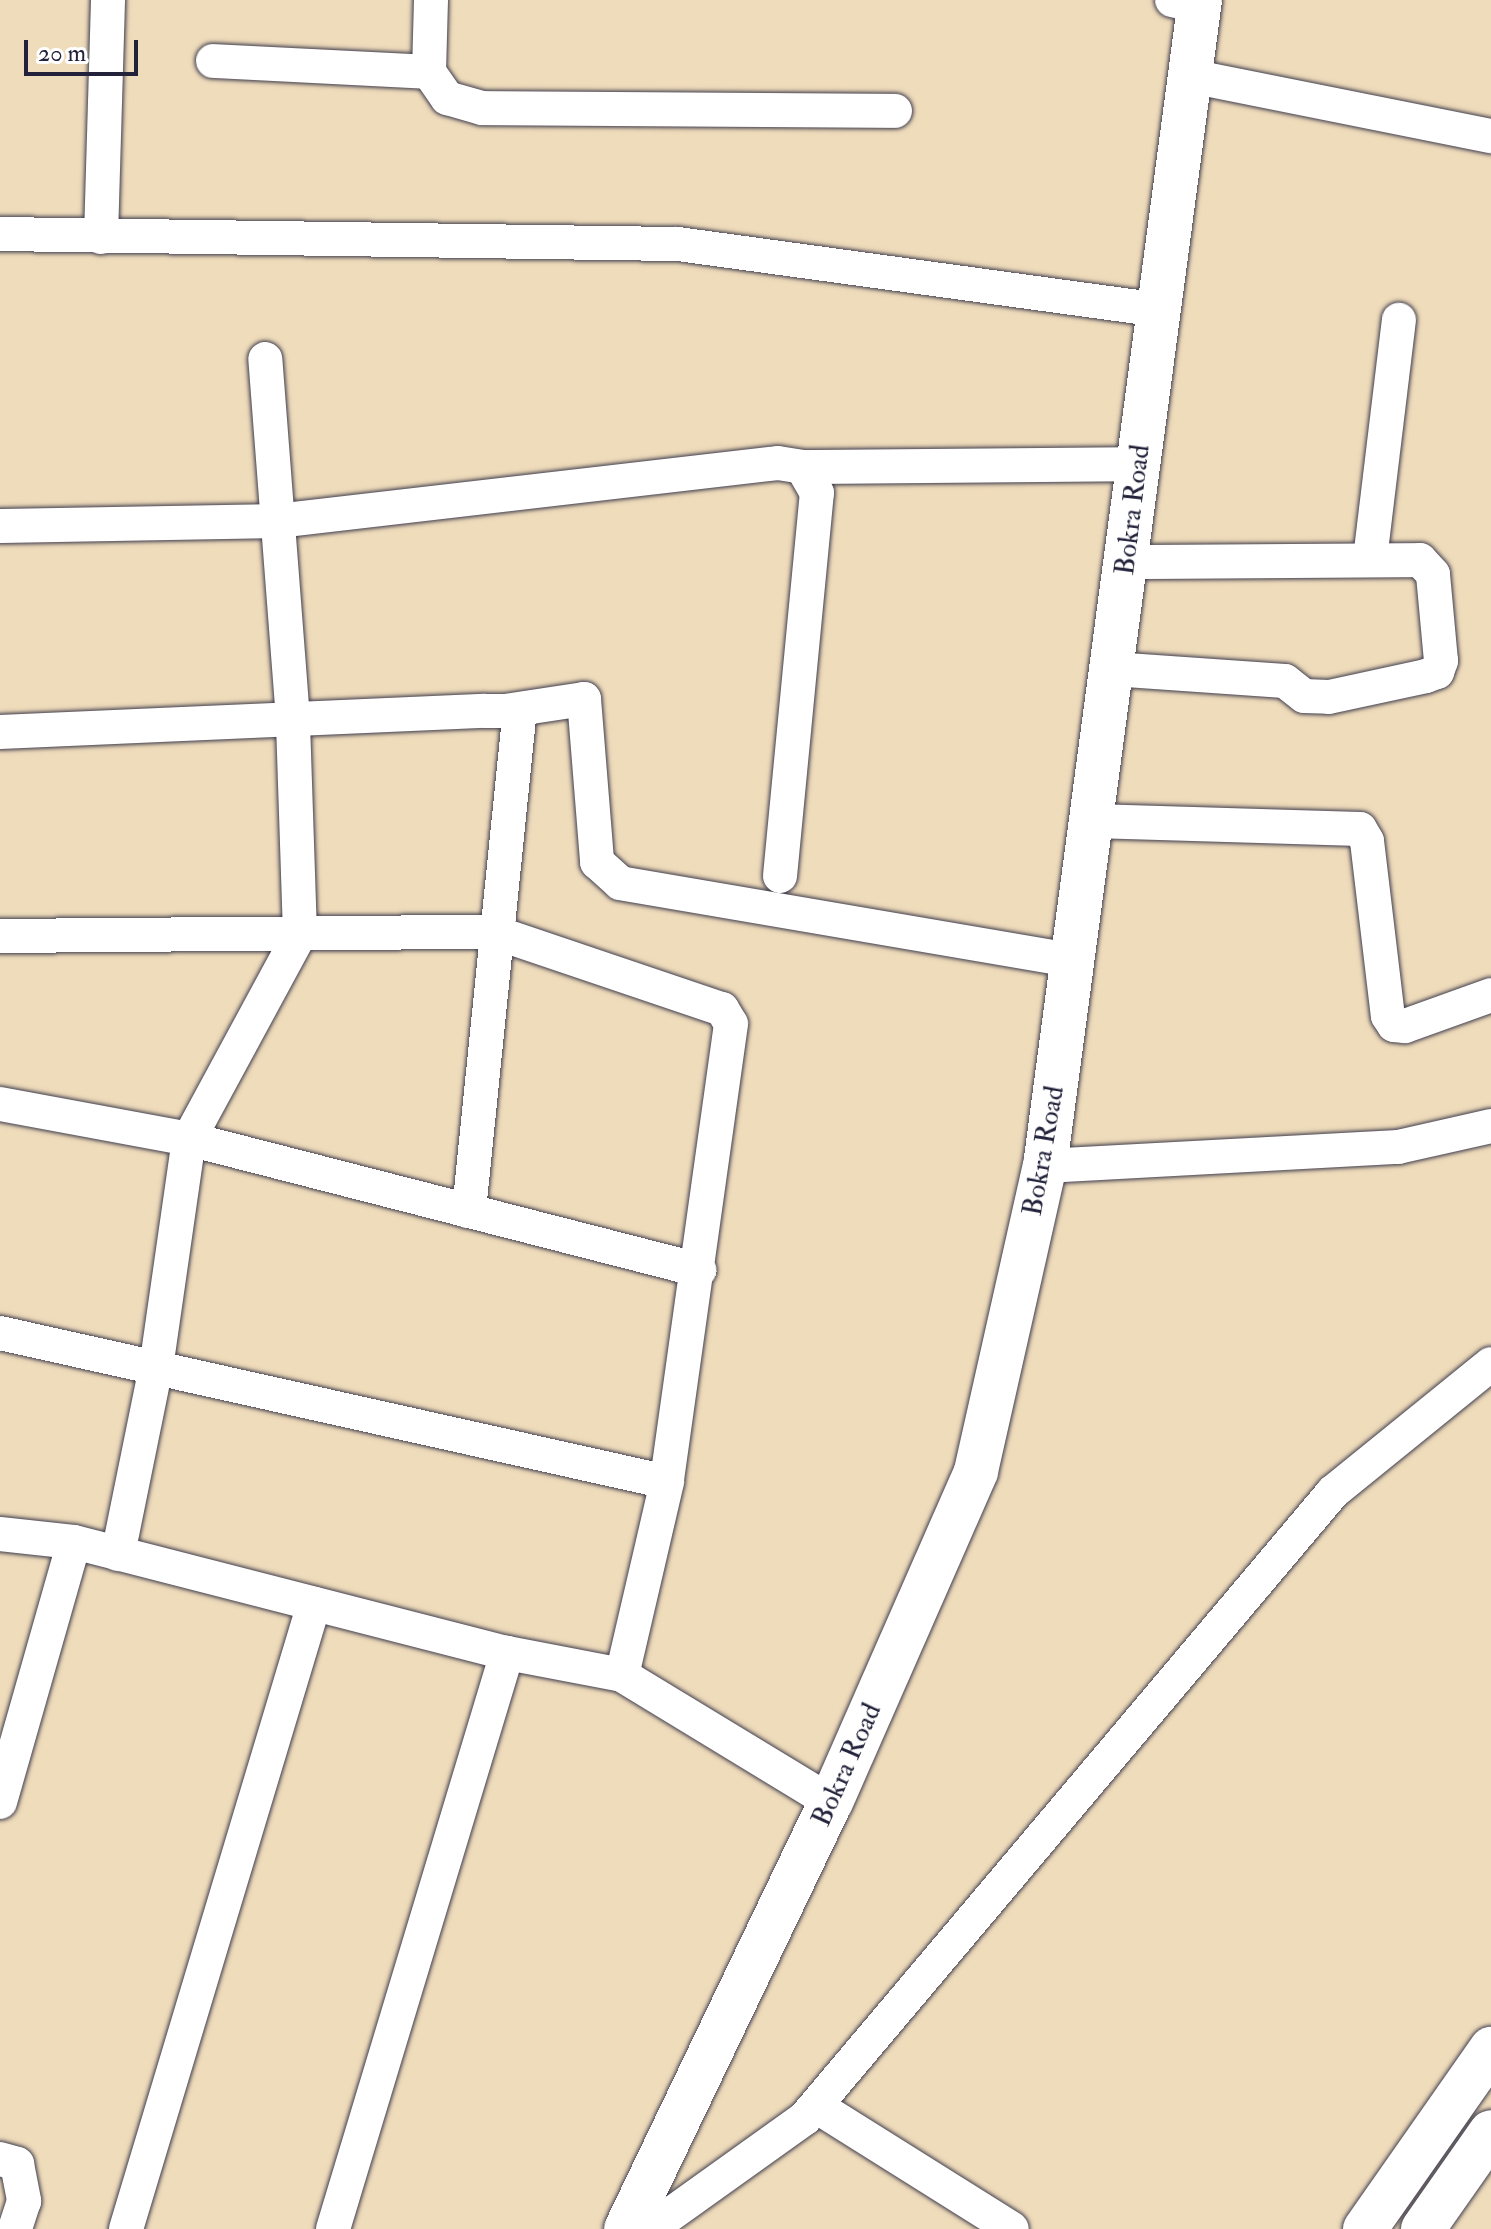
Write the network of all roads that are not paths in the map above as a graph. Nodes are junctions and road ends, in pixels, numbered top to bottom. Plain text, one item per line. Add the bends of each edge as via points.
1 (108, 0) edge
2 (431, 0) edge
3 (1191, 2) edge
4 (213, 61) dead end
5 (429, 72) junction
6 (1190, 76) junction
7 (895, 111) dead end
8 (1491, 136) edge
9 (0, 234) edge
10 (101, 237) junction
11 (1159, 310) junction
12 (1399, 320) dead end
13 (265, 359) dead end
14 (1139, 464) junction
15 (802, 467) junction
16 (277, 521) junction
17 (0, 526) edge
18 (1370, 559) junction
19 (1127, 562) junction
20 (1112, 669) junction
21 (505, 711) junction
22 (293, 719) junction
23 (0, 732) edge
24 (1093, 821) junction
25 (780, 876) dead end
26 (494, 932) junction
27 (300, 934) junction
28 (0, 936) edge
29 (1075, 961) junction
30 (1491, 995) edge
31 (0, 1104) edge
32 (1491, 1126) edge
33 (189, 1139) junction
34 (1045, 1166) junction
35 (469, 1211) junction
36 (699, 1270) junction
37 (0, 1333) edge
38 (1491, 1364) edge
39 (156, 1368) junction
40 (667, 1482) junction
41 (0, 1534) edge
42 (74, 1542) junction
43 (118, 1554) junction
44 (314, 1604) junction
45 (507, 1653) junction
46 (622, 1675) junction
47 (0, 1802) edge
48 (831, 1802) junction
49 (1491, 2049) edge
50 (816, 2106) junction
51 (1491, 2132) edge
52 (0, 2159) edge
53 (15, 2229) edge
54 (126, 2229) edge
55 (333, 2229) edge
56 (626, 2229) edge
57 (650, 2229) edge
58 (1012, 2229) edge
59 (1365, 2229) edge
60 (1423, 2229) edge

1 - 10 street
2 - 5 street
3 - 6 street, Bokra Road
4 - 5 street
5 - 7 street via 447,98 482,108
6 - 8 street
6 - 11 street, Bokra Road
9 - 10 street
10 - 11 street via 678,244
11 - 14 street, Bokra Road
12 - 18 street
13 - 16 street
14 - 15 street
14 - 19 street, Bokra Road
15 - 16 street via 778,463
15 - 25 street via 817,493
16 - 17 street
16 - 22 street
18 - 19 street
18 - 20 street via 1429,564 1441,661 1437,672 1329,697 1304,696 1285,681
19 - 20 street, Bokra Road
20 - 24 street, Bokra Road
21 - 22 street
21 - 26 street via 519,718 520,738
21 - 29 street via 584,699 597,862 620,883
22 - 23 street
22 - 27 street
24 - 29 street, Bokra Road
24 - 30 street via 1360,829 1367,841 1388,1016 1394,1025
26 - 27 street
26 - 35 street
26 - 36 street via 722,1009 731,1024
27 - 28 street
27 - 33 street
29 - 34 street, Bokra Road
31 - 33 street
32 - 34 street via 1398,1147
33 - 35 street
33 - 39 street
34 - 48 street, Bokra Road via 976,1471
35 - 36 street
36 - 40 street
37 - 39 street
38 - 50 street via 1333,1492
39 - 40 street
39 - 43 street
40 - 46 street
41 - 42 street
42 - 43 street
42 - 47 street
43 - 44 street
44 - 45 street
44 - 54 street
45 - 46 street
45 - 55 street
46 - 48 street
48 - 56 street, Bokra Road
49 - 59 street
50 - 57 street
50 - 58 street
51 - 60 street
52 - 53 street via 17,2164 24,2201

